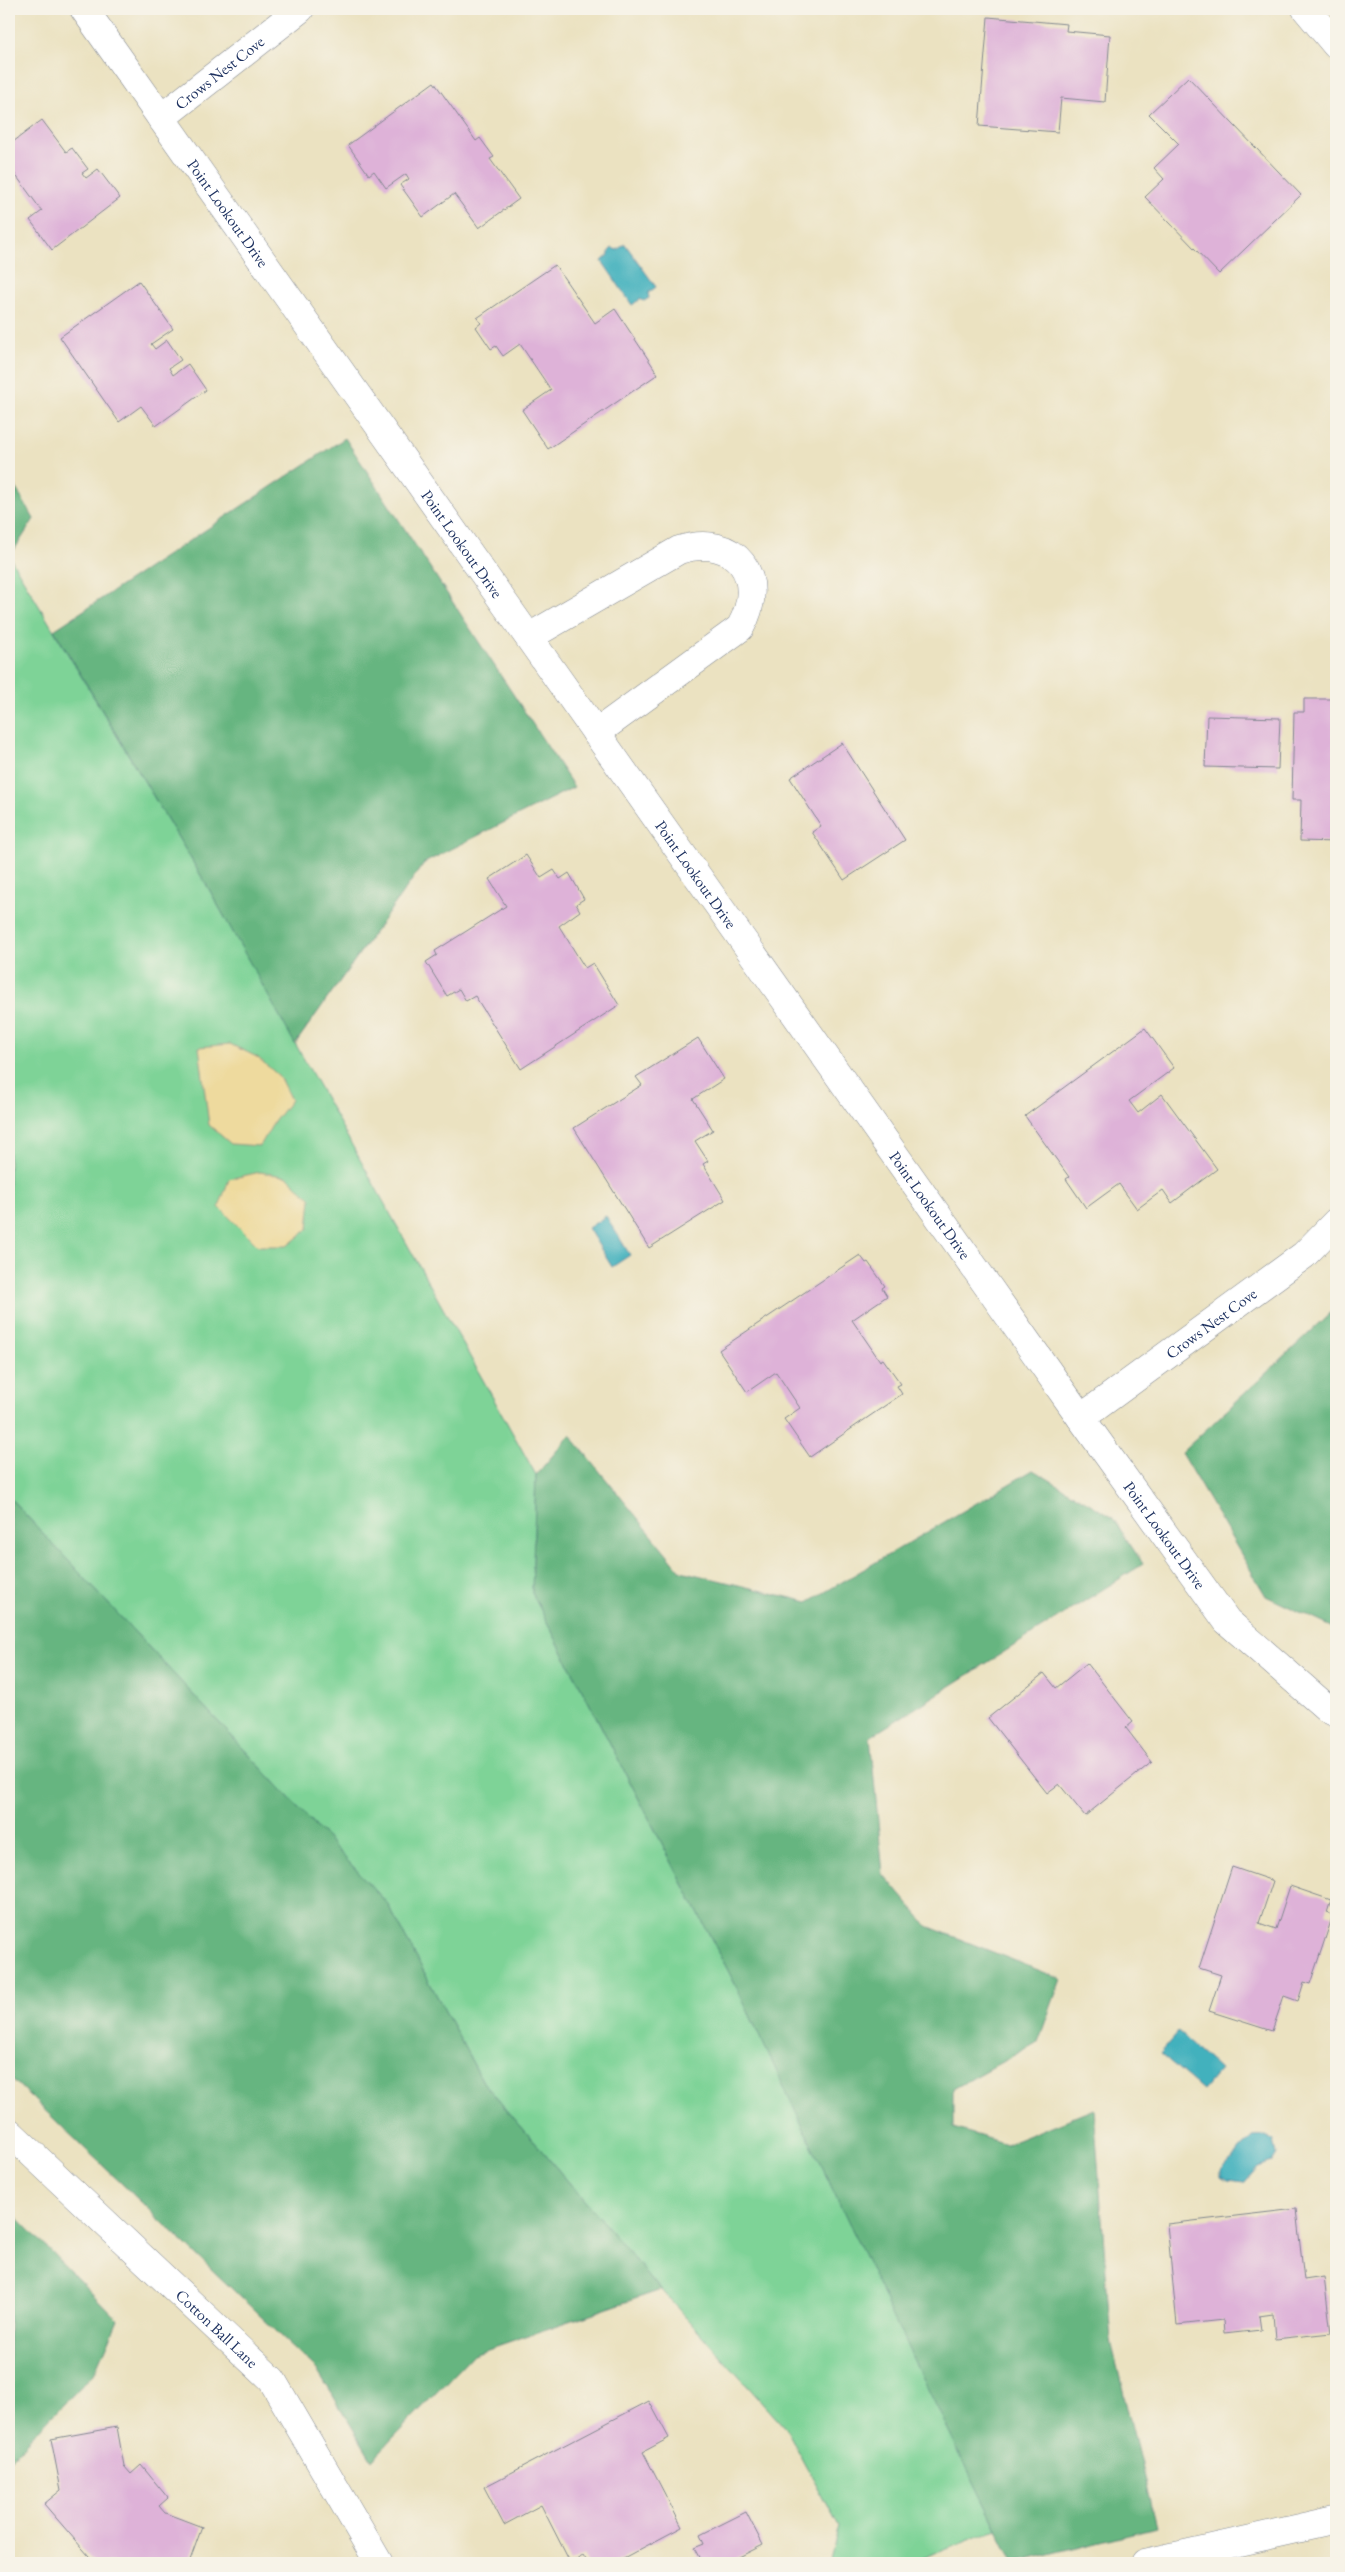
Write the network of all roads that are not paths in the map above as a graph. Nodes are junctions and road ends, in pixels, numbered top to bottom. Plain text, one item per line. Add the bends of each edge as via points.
1 (84, 9) edge
2 (300, 9) edge
3 (1306, 9) edge
4 (1336, 46) edge
5 (161, 118) junction
6 (528, 637) junction
7 (596, 733) junction
8 (1336, 1222) edge
9 (1080, 1418) junction
10 (1336, 1713) edge
11 (9, 2132) edge
12 (1336, 2520) edge
13 (379, 2563) edge
14 (1145, 2563) edge

1 - 5 street, Point Lookout Drive
2 - 5 street, Crows Nest Cove
3 - 4 street
5 - 6 street, Point Lookout Drive
6 - 7 street, Point Lookout Drive
6 - 7 street via 679,550 695,545 713,545 729,552 742,564 750,579 752,596 749,613 740,628
7 - 9 street, Point Lookout Drive
8 - 9 street, Crows Nest Cove via 1304,1255
9 - 10 street, Point Lookout Drive via 1228,1621
11 - 13 street, Cotton Ball Lane via 272,2380
12 - 14 street

